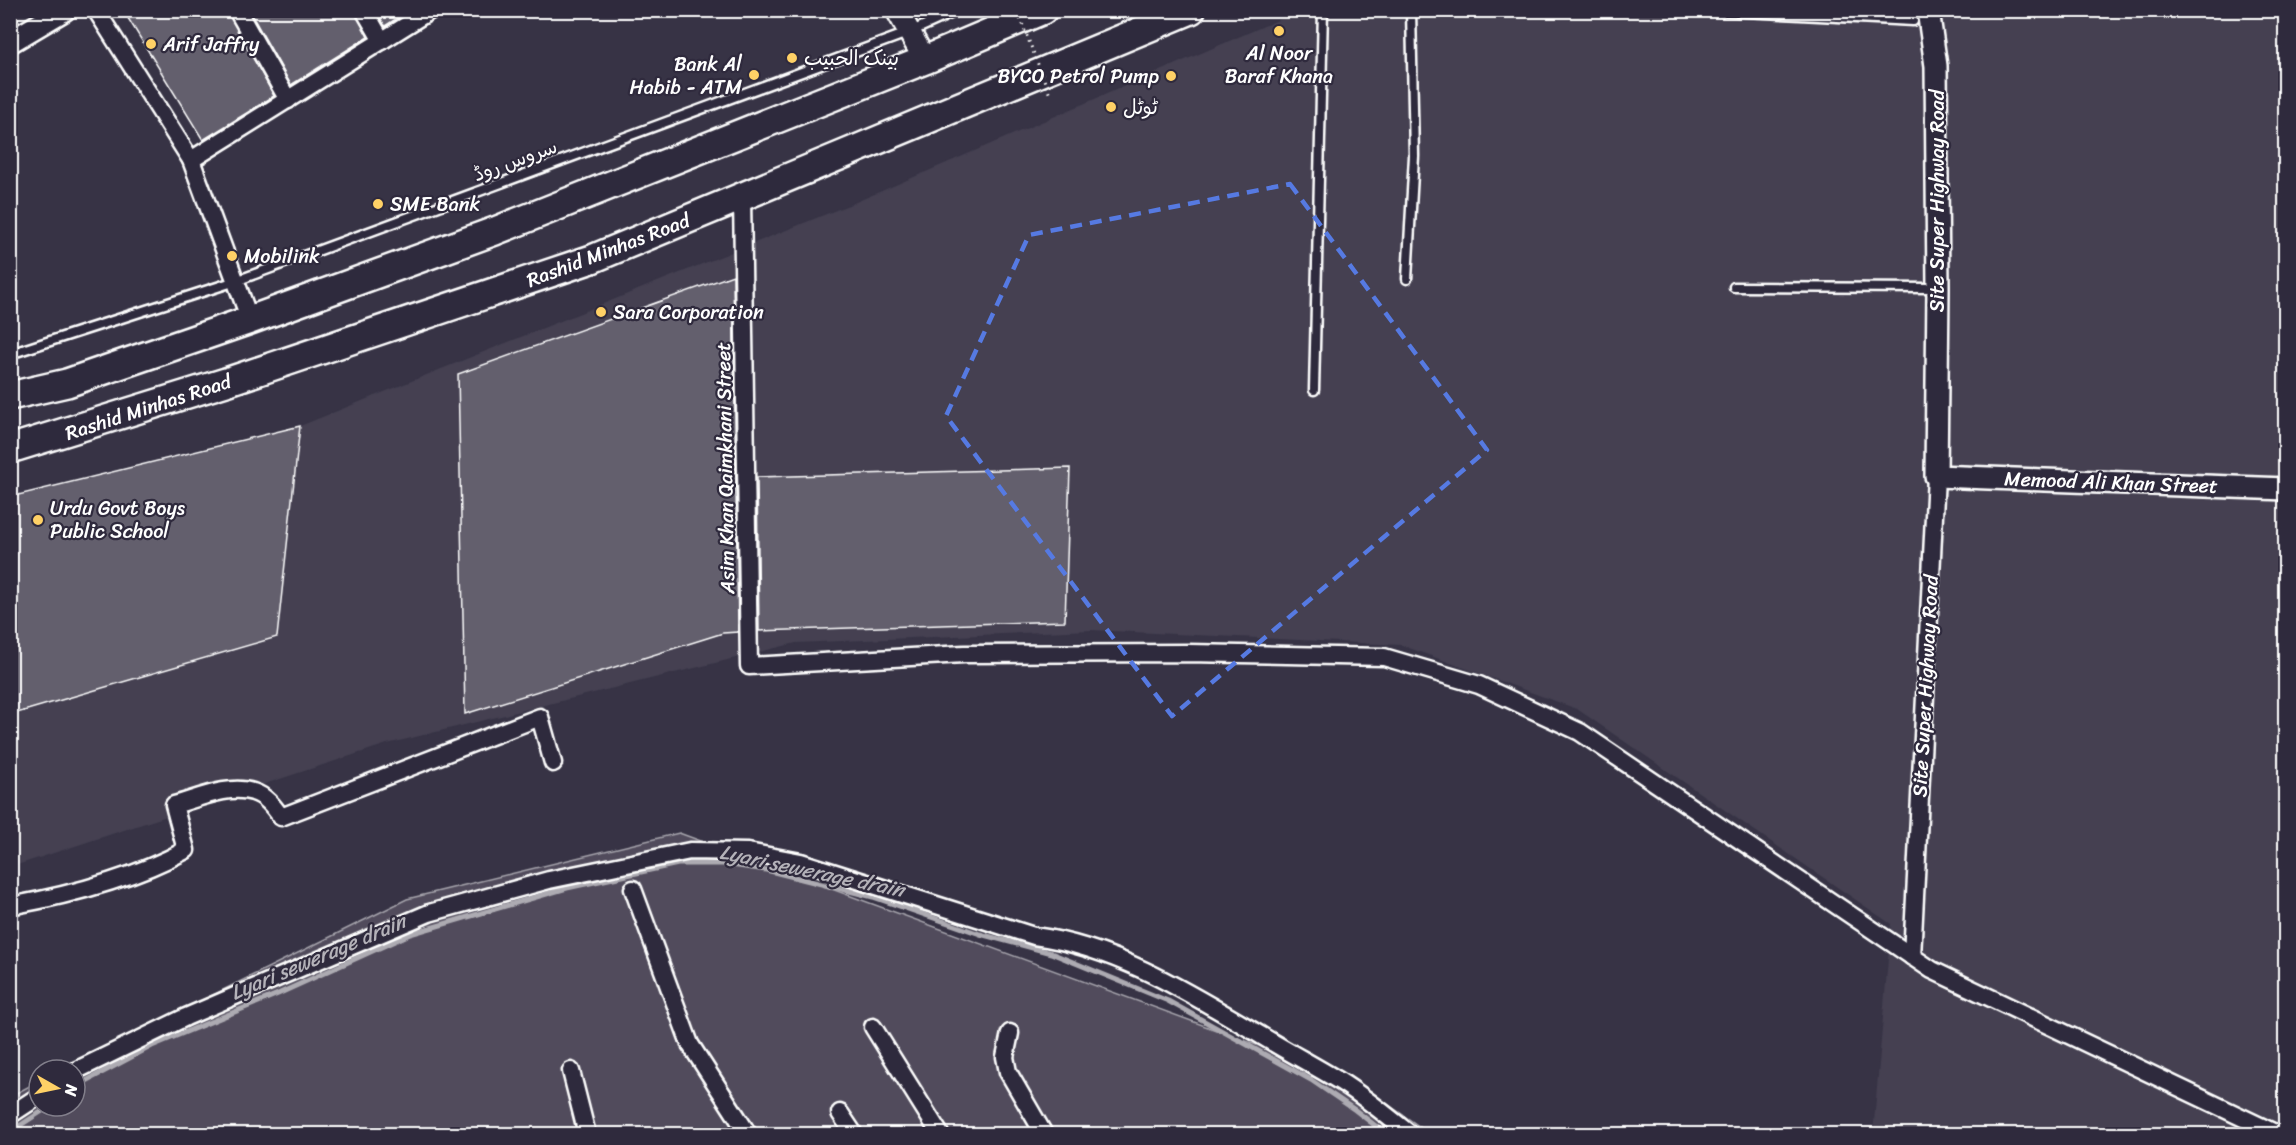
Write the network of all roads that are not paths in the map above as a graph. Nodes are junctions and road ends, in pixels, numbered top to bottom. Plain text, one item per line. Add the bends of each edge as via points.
1 (64, 10) edge
2 (96, 10) edge
3 (237, 10) edge
4 (364, 10) edge
5 (431, 10) edge
6 (897, 10) edge
7 (959, 10) edge
8 (1191, 10) edge
9 (1323, 10) edge
10 (1412, 10) edge
11 (1706, 10) edge
12 (1030, 12) edge
13 (1921, 16) edge
14 (910, 32) junction
15 (382, 41) junction
16 (10, 42) edge
17 (925, 60) junction
18 (288, 100) junction
19 (191, 160) junction
20 (742, 197) junction
21 (1407, 279) dead end
22 (236, 281) junction
23 (1734, 287) dead end
24 (1938, 288) junction
25 (250, 320) junction
26 (10, 354) edge
27 (67, 383) junction
28 (10, 388) edge
29 (1314, 390) dead end
30 (10, 396) edge
31 (10, 452) edge
32 (1936, 476) junction
33 (2286, 489) edge
34 (553, 763) dead end
35 (633, 889) dead end
36 (10, 906) edge
37 (1912, 957) junction
38 (873, 1027) dead end
39 (1010, 1033) dead end
40 (87, 1065) edge
41 (571, 1071) dead end
42 (27, 1104) edge
43 (840, 1113) dead end
44 (10, 1115) edge
45 (587, 1134) edge
46 (748, 1134) edge
47 (854, 1134) edge
48 (940, 1134) edge
49 (1044, 1134) edge
50 (1410, 1134) edge
51 (2277, 1134) edge

1 - 16 street
2 - 19 street
3 - 18 street
4 - 15 street
5 - 15 street
6 - 14 street
7 - 14 lane, سروس روڈ
8 - 20 main road, Rashid Minhas Road
9 - 29 lane
10 - 21 lane via 1414,156
11 - 13 lane
12 - 17 main road
13 - 24 street, Site Super Highway Road via 1936,66
14 - 17 street
14 - 22 lane, سروس روڈ
15 - 18 street
17 - 25 main road via 495,231
18 - 19 street
19 - 22 street
20 - 31 main road, Rashid Minhas Road via 592,259
20 - 37 street, Asim Khan Qaimkhani Street via 749,666 964,654 1384,657 1479,685 1580,732
22 - 25 street
22 - 26 lane, سروس روڈ
23 - 24 lane
24 - 32 street, Site Super Highway Road
25 - 27 main road
27 - 28 main road
27 - 30 main road
32 - 33 street, Memood Ali Khan Street
32 - 37 street, Site Super Highway Road
34 - 36 street via 540,717 281,817 270,802 254,792 231,790 174,805 186,850 155,867 49,899
35 - 46 street via 690,1044
37 - 51 street
38 - 48 street
39 - 49 street via 1005,1057 1008,1072
40 - 50 street via 186,1017 429,914 549,880 690,851 748,852 801,862 1034,936 1086,946 1119,960 1200,1000 1342,1083
41 - 45 street
42 - 44 street
43 - 47 street

